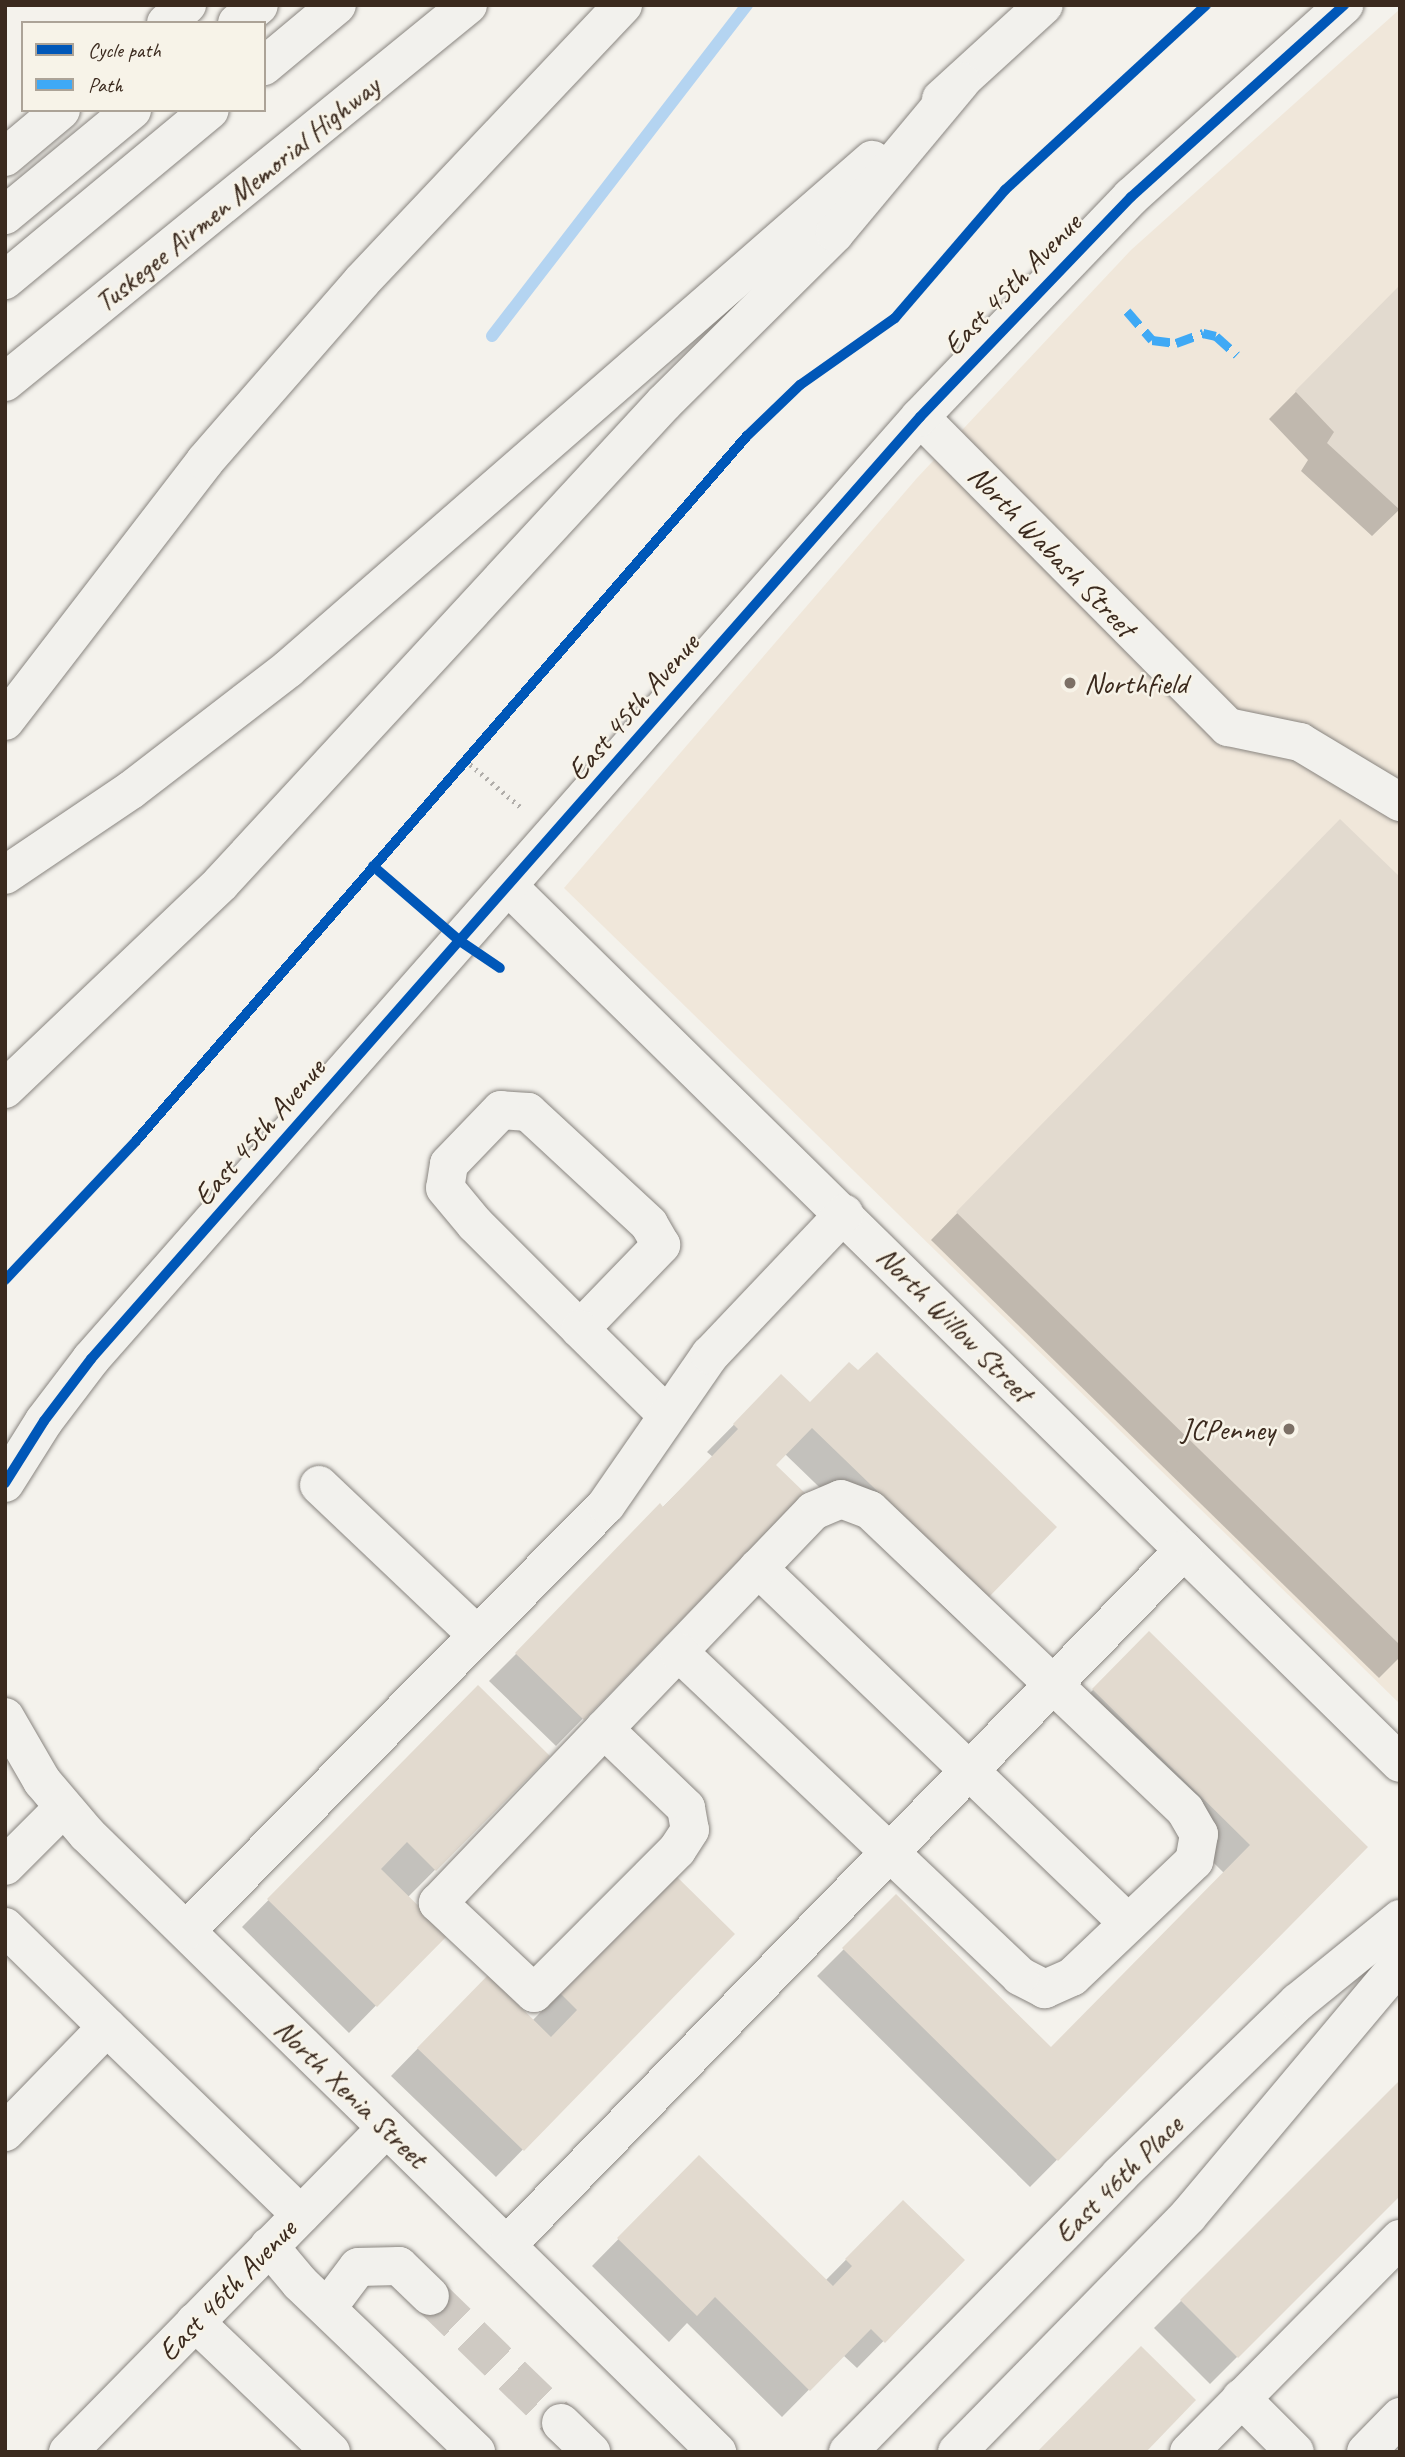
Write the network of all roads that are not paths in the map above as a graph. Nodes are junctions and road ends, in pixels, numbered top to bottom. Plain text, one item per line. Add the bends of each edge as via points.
1 (187, 5) edge
2 (259, 5) edge
3 (337, 5) edge
4 (468, 5) edge
5 (623, 5) edge
6 (1044, 5) edge
7 (1344, 5) edge
8 (168, 21) edge
9 (239, 21) edge
10 (266, 64) edge
11 (961, 82) junction
12 (59, 112) edge
13 (130, 112) edge
14 (208, 112) edge
15 (5, 157) edge
16 (5, 215) edge
17 (5, 280) edge
18 (5, 382) edge
19 (920, 416) junction
20 (5, 721) edge
21 (1400, 802) edge
22 (5, 875) edge
23 (508, 886) junction
24 (5, 1089) edge
25 (844, 1214) junction
26 (580, 1329) junction
27 (666, 1414) junction
28 (5, 1483) edge
29 (319, 1485) dead end
30 (1184, 1550) junction
31 (758, 1568) junction
32 (477, 1635) junction
33 (678, 1652) junction
34 (1052, 1686) junction
35 (5, 1717) edge
36 (604, 1729) junction
37 (1400, 1763) edge
38 (971, 1768) junction
39 (63, 1808) junction
40 (889, 1852) junction
41 (5, 1866) edge
42 (1400, 1919) edge
43 (1128, 1923) junction
44 (5, 1927) edge
45 (186, 1931) junction
46 (1400, 1963) edge
47 (107, 2027) junction
48 (386, 2128) junction
49 (5, 2132) edge
50 (300, 2215) junction
51 (1400, 2239) edge
52 (507, 2245) junction
53 (269, 2246) junction
54 (430, 2296) tunnel mouth
55 (328, 2306) junction
56 (195, 2322) junction
57 (1241, 2398) junction
58 (1400, 2417) edge
59 (561, 2423) tunnel mouth
60 (68, 2452) edge
61 (331, 2452) edge
62 (476, 2452) edge
63 (591, 2452) edge
64 (718, 2452) edge
65 (848, 2452) edge
66 (957, 2452) edge
67 (1189, 2452) edge
68 (1295, 2452) edge
69 (1366, 2452) edge

1 - 8 main road
2 - 9 main road
3 - 10 main road
4 - 18 main road, Tuskegee Airmen Memorial Highway
5 - 20 main road via 205,461
6 - 11 main road
7 - 19 main road, East 45th Avenue via 1131,197
11 - 22 main road via 288,669 131,790
11 - 24 main road via 835,233 664,403 220,883
12 - 15 main road
13 - 16 main road
14 - 17 main road
19 - 21 main road, North Wabash Street via 1228,727 1300,742
19 - 23 main road, East 45th Avenue
23 - 25 main road, North Willow Street
23 - 28 main road, East 45th Avenue via 92,1359 44,1420
25 - 27 main road via 710,1355
25 - 30 main road, North Willow Street
26 - 26 main road via 445,1188 449,1164 501,1110 528,1112 649,1224 661,1245
26 - 27 main road
27 - 32 main road via 606,1505
29 - 32 main road
30 - 34 main road
30 - 37 main road, North Willow Street
31 - 33 main road
31 - 34 main road via 813,1511 841,1499 870,1510
31 - 38 main road
32 - 45 main road
33 - 36 main road
33 - 40 main road
34 - 38 main road
34 - 43 main road via 1185,1810 1199,1833 1194,1861
35 - 39 main road, North Xenia Street
36 - 36 main road via 438,1903 534,1993 677,1850 690,1830 686,1808
38 - 40 main road
38 - 43 main road
39 - 41 main road
39 - 45 main road, North Xenia Street
40 - 43 main road via 1020,1976 1045,1989 1072,1977
40 - 52 main road
42 - 65 main road, East 46th Place via 1298,2002
44 - 47 main road
45 - 48 main road, North Xenia Street
46 - 66 main road via 1188,2216
47 - 49 main road
47 - 50 main road
48 - 50 main road, East 46th Avenue
48 - 52 main road, North Xenia Street
50 - 53 main road, East 46th Avenue
51 - 57 main road
52 - 64 main road, North Xenia Street
53 - 55 main road
53 - 56 main road, East 46th Avenue
54 - 55 main road via 399,2266 358,2267
55 - 62 main road
56 - 60 main road, East 46th Avenue
56 - 61 main road
57 - 67 main road
57 - 68 main road
58 - 69 main road
59 - 63 main road

